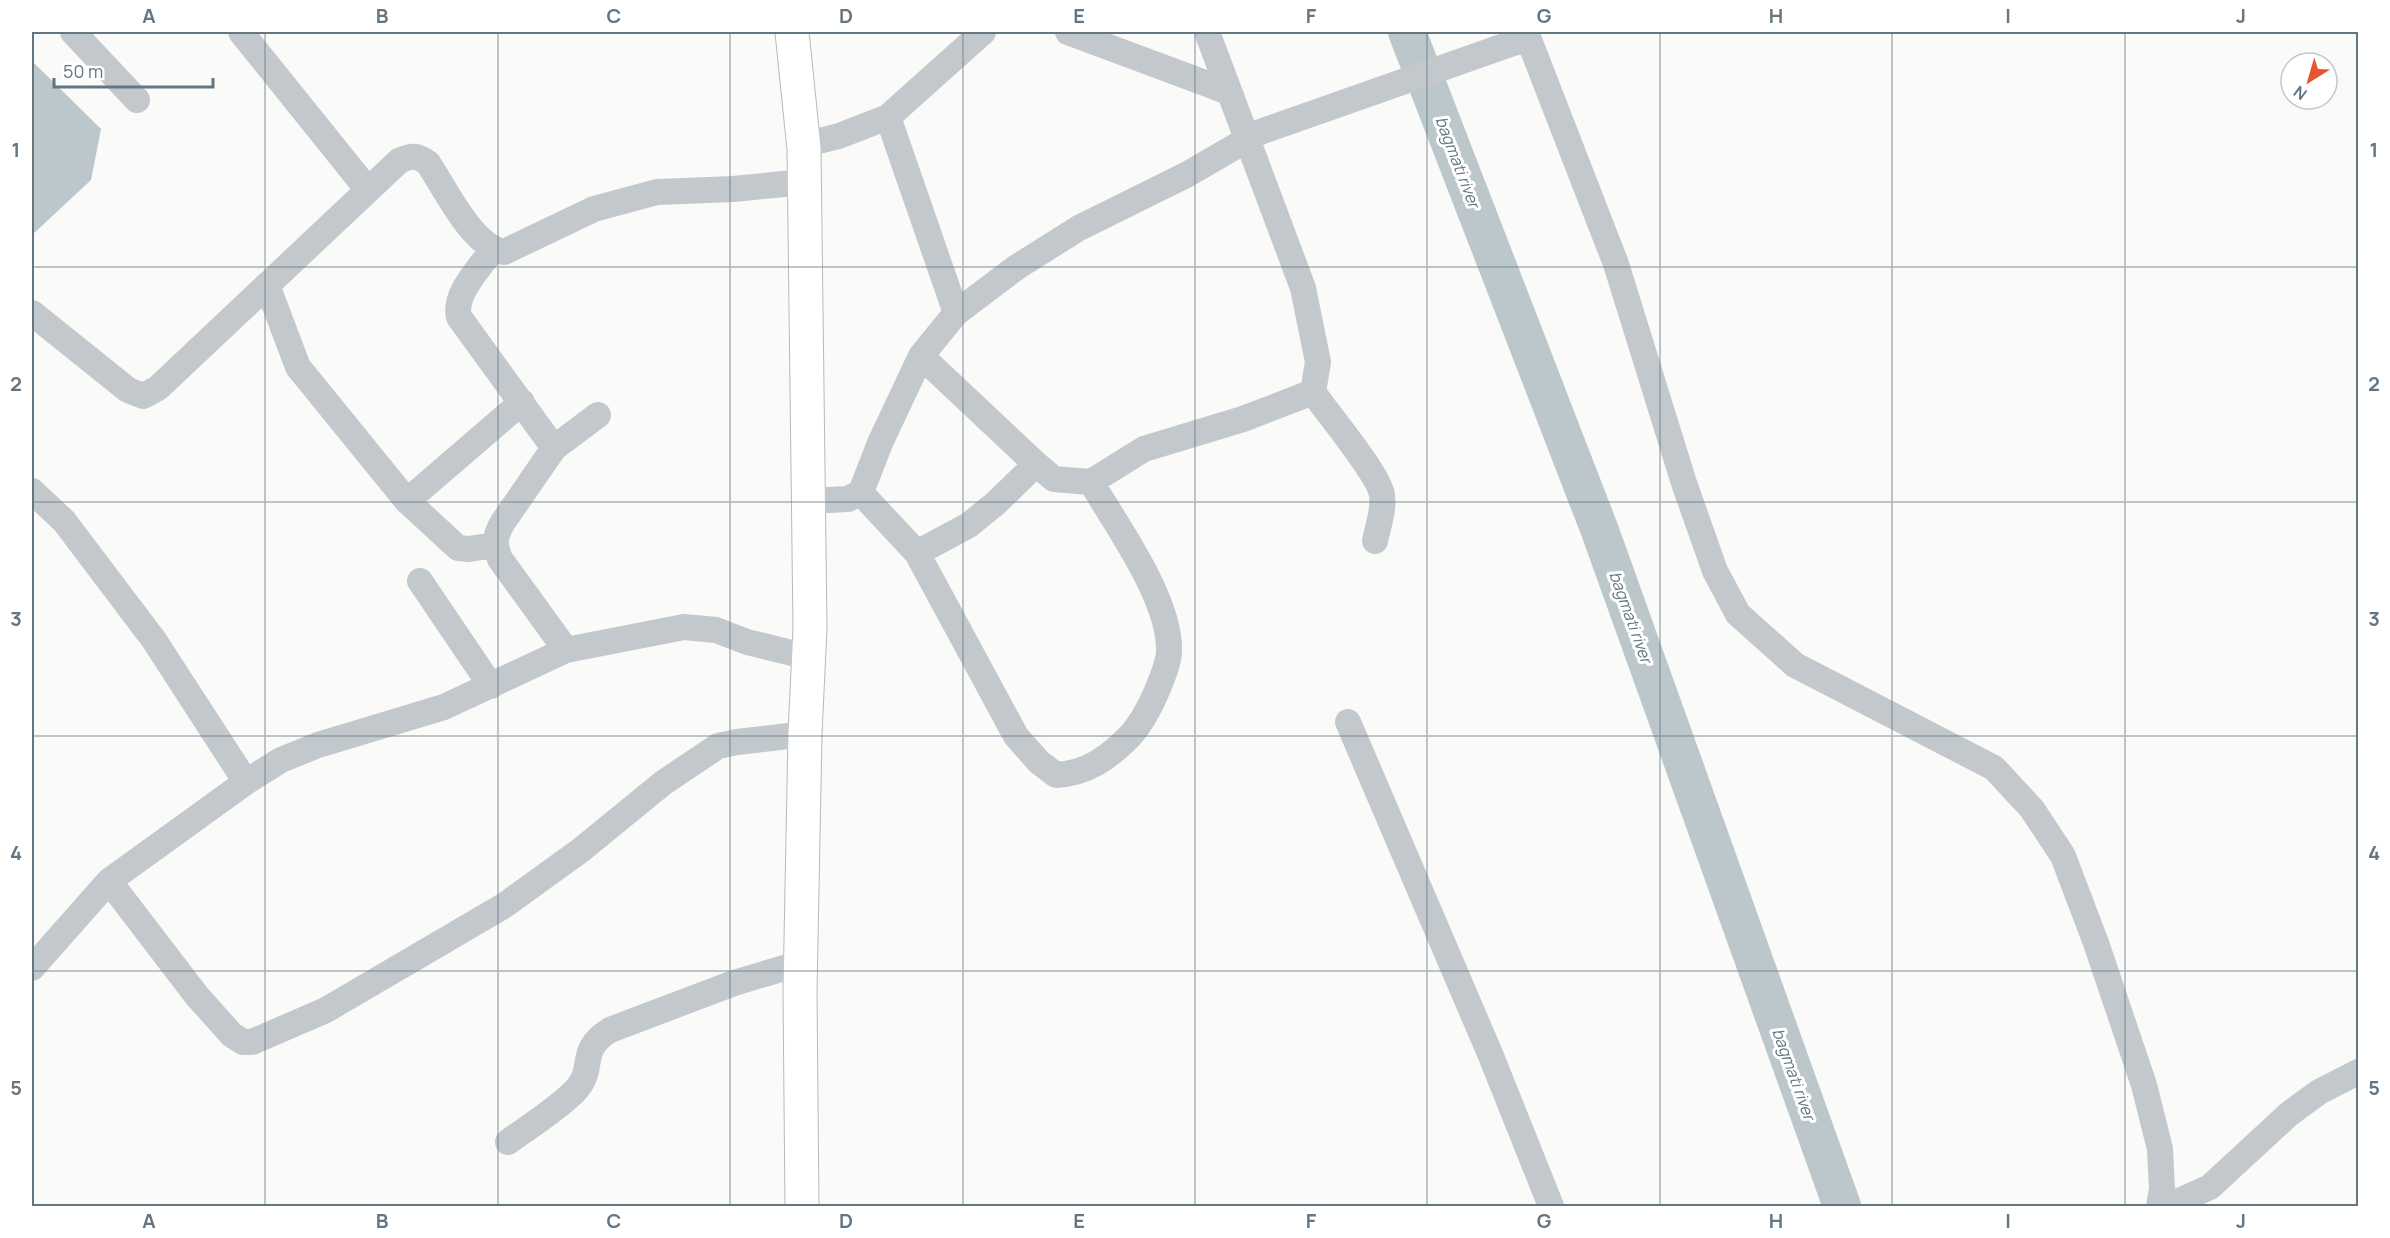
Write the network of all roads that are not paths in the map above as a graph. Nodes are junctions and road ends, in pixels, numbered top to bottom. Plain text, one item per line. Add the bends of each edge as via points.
1 (73, 32) edge
2 (241, 32) edge
3 (792, 32) edge
4 (983, 32) edge
5 (1068, 32) edge
6 (1207, 32) edge
7 (1527, 35) edge
8 (1229, 92) junction
9 (137, 100) dead end
10 (888, 117) junction
11 (1253, 136) junction
12 (803, 145) junction
13 (804, 182) junction
14 (368, 190) junction
15 (492, 250) junction
16 (267, 285) junction
17 (32, 313) edge
18 (956, 314) junction
19 (921, 356) junction
20 (1312, 392) junction
21 (522, 402) junction
22 (598, 415) dead end
23 (554, 448) junction
24 (1036, 464) junction
25 (1090, 482) junction
26 (32, 491) edge
27 (860, 492) junction
28 (407, 501) junction
29 (808, 501) junction
30 (1374, 541) dead end
31 (494, 545) junction
32 (917, 553) junction
33 (420, 581) dead end
34 (566, 650) junction
35 (808, 657) junction
36 (491, 686) junction
37 (1348, 722) dead end
38 (805, 734) junction
39 (246, 782) junction
40 (109, 882) junction
41 (801, 963) junction
42 (32, 968) edge
43 (2358, 1072) edge
44 (508, 1142) dead end
45 (802, 1206) edge
46 (1551, 1206) edge
47 (2159, 1206) edge
48 (2168, 1206) edge

1 - 9 street
2 - 14 street
3 - 12 main road
4 - 10 street
5 - 8 street
6 - 8 street
7 - 11 street
7 - 47 street via 1616,264 1715,571 1738,614 1795,665 1994,768 2032,809 2063,856 2144,1085 2160,1149
8 - 11 street
10 - 12 street
10 - 18 street
11 - 18 street via 1188,174 1079,228 1017,267
11 - 20 street via 1303,288 1318,362
12 - 13 main road
13 - 15 street via 657,192 594,209 504,252
13 - 29 main road
14 - 15 street via 399,161 419,157 428,163 478,239
14 - 16 street
15 - 21 street via 457,307 459,317
16 - 17 street via 158,388 143,396 128,390
16 - 28 street via 298,367
18 - 19 street
19 - 24 street
19 - 27 street
20 - 25 street via 1243,419 1144,449
20 - 30 street via 1382,493
21 - 23 street
21 - 28 street
22 - 23 street
23 - 31 street via 496,533
24 - 25 street via 1054,479
24 - 32 street via 969,525
25 - 32 street via 1138,561 1166,619 1169,651 1163,675 1139,727 1100,763 1076,774 1056,775 1016,736
26 - 39 street via 64,520 154,640
27 - 29 street via 848,499
27 - 32 street
28 - 31 street via 458,548
29 - 35 main road
31 - 34 street via 500,560
33 - 36 street
34 - 35 street via 684,627 716,630
34 - 36 street
35 - 38 main road
36 - 39 street via 444,707 318,745 281,760
37 - 46 street
38 - 40 street via 718,746 663,783 505,905 326,1010 252,1042 243,1042 225,1027 197,996
38 - 41 main road
39 - 40 street
40 - 42 street
41 - 44 street via 734,982 610,1030 596,1039 589,1050 588,1064 575,1090
41 - 45 main road
43 - 48 street via 2319,1092 2289,1114 2210,1187

